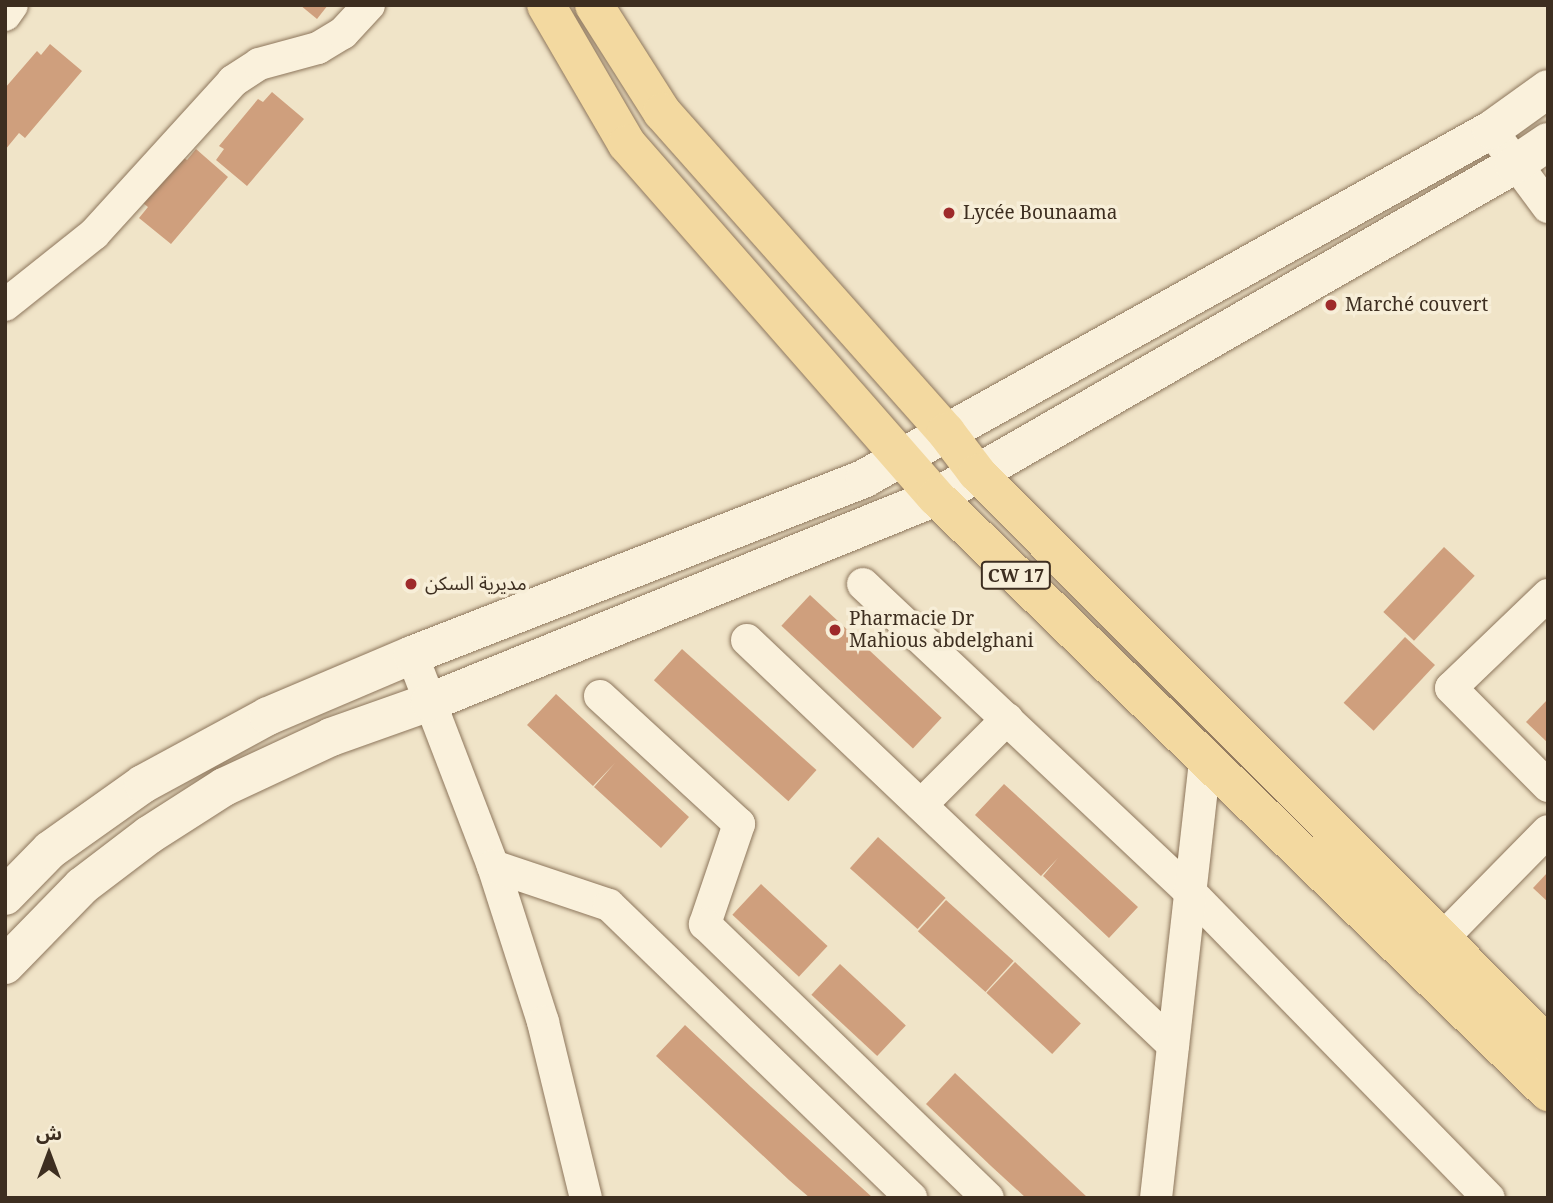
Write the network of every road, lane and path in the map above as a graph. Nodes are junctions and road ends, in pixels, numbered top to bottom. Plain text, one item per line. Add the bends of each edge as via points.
1 (12, 5) edge
2 (369, 5) edge
3 (546, 5) edge
4 (594, 5) edge
5 (5, 15) edge
6 (1548, 89) edge
7 (1491, 131) junction
8 (1548, 142) edge
9 (1514, 164) junction
10 (1548, 207) edge
11 (5, 305) edge
12 (946, 432) junction
13 (901, 459) junction
14 (977, 473) junction
15 (936, 497) junction
16 (863, 584) dead end
17 (1548, 595) edge
18 (747, 640) dead end
19 (412, 655) junction
20 (600, 696) dead end
21 (430, 702) junction
22 (1007, 719) junction
23 (1205, 759) junction
24 (1548, 786) edge
25 (921, 806) junction
26 (1548, 831) edge
27 (493, 866) junction
28 (1190, 892) junction
29 (5, 897) edge
30 (1429, 951) junction
31 (5, 965) edge
32 (1173, 1045) junction
33 (1548, 1045) edge
34 (1548, 1092) edge
35 (586, 1198) edge
36 (911, 1198) edge
37 (989, 1198) edge
38 (1156, 1198) edge
39 (1489, 1198) edge

1 - 5 street
2 - 11 street via 343,33 318,48 259,64 233,81 94,234
3 - 13 main road, CW 17 via 627,144
4 - 12 main road, CW 17 via 662,112
6 - 7 street
7 - 9 street
7 - 12 street
8 - 9 street
9 - 10 street
9 - 14 street
12 - 13 street
12 - 14 main road, CW 17
13 - 15 main road, CW 17
13 - 19 street via 864,478
14 - 15 street
14 - 30 main road, CW 17
15 - 21 street
15 - 23 main road, CW 17
16 - 22 street
17 - 24 street via 1451,688
18 - 25 street
19 - 21 street
19 - 29 street via 268,716 143,784 50,850
20 - 37 street via 739,824 705,924
21 - 27 street
21 - 31 street via 331,737 224,788 149,835 82,886
22 - 25 street
22 - 28 street
23 - 28 street
23 - 30 main road, CW 17
25 - 32 street
26 - 30 street
27 - 35 street via 543,1022
27 - 36 street via 609,905
28 - 32 street
28 - 39 street
30 - 33 main road, CW 17
30 - 34 main road, CW 17
32 - 38 street

